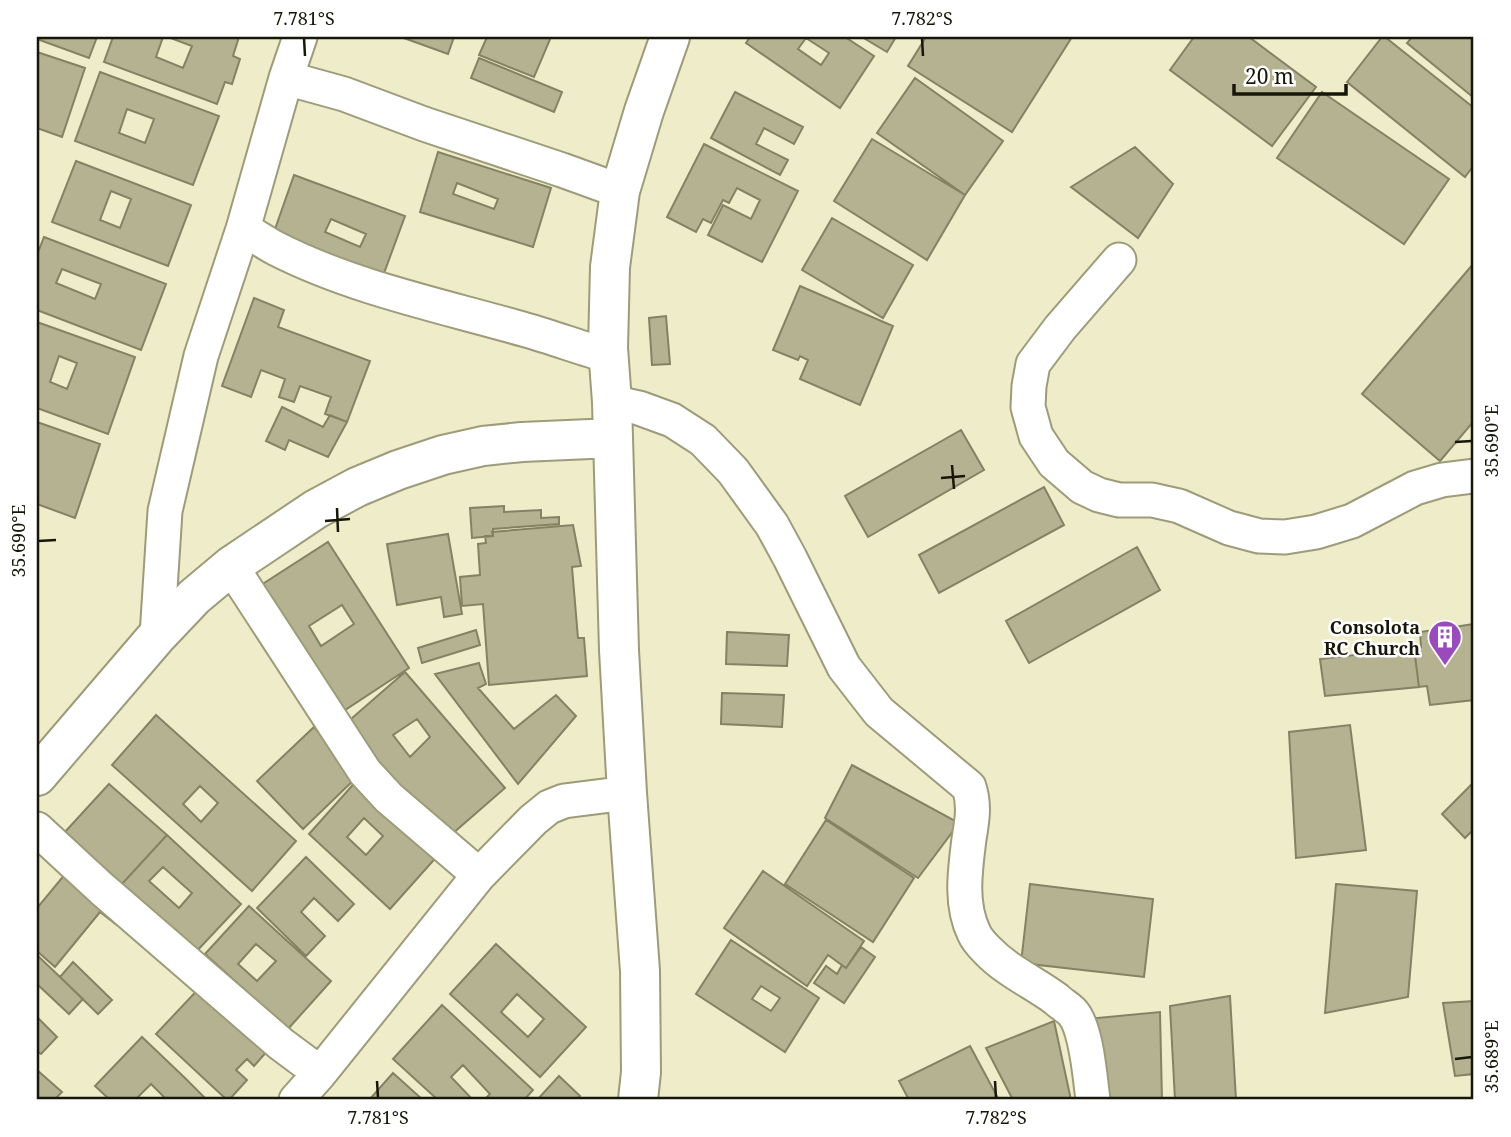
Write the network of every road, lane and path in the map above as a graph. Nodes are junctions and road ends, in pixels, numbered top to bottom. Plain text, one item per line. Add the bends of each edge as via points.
1 (300, 37) edge
2 (670, 37) edge
3 (286, 78) junction
4 (620, 191) junction
5 (243, 229) junction
6 (1119, 260) dead end
7 (609, 356) junction
8 (612, 420) junction
9 (1474, 476) edge
10 (231, 566) junction
11 (157, 636) junction
12 (37, 776) edge
13 (627, 793) junction
14 (37, 830) edge
15 (479, 875) junction
16 (320, 1073) junction
17 (296, 1100) edge
18 (638, 1100) edge
19 (1093, 1100) edge

1 - 3 street
2 - 4 street
3 - 4 street
3 - 5 street
4 - 7 street via 610,267
5 - 7 street via 276,248 374,287
5 - 11 street via 201,356 165,511
6 - 9 street via 1033,364 1029,386 1028,407 1036,436 1054,463 1082,486 1119,500 1179,506 1259,536 1284,537 1352,521 1415,488
7 - 8 street
8 - 10 street via 443,455 398,470 316,509
8 - 13 street
8 - 19 street via 639,408 672,420 703,440 733,471 772,526 844,667 880,712 969,787 973,818 964,891 975,937 1017,975 1072,1012 1080,1025
10 - 11 street
10 - 15 street via 365,772
11 - 12 street
13 - 15 street via 549,807
13 - 18 street via 640,971
14 - 16 street
15 - 16 street
16 - 17 street

